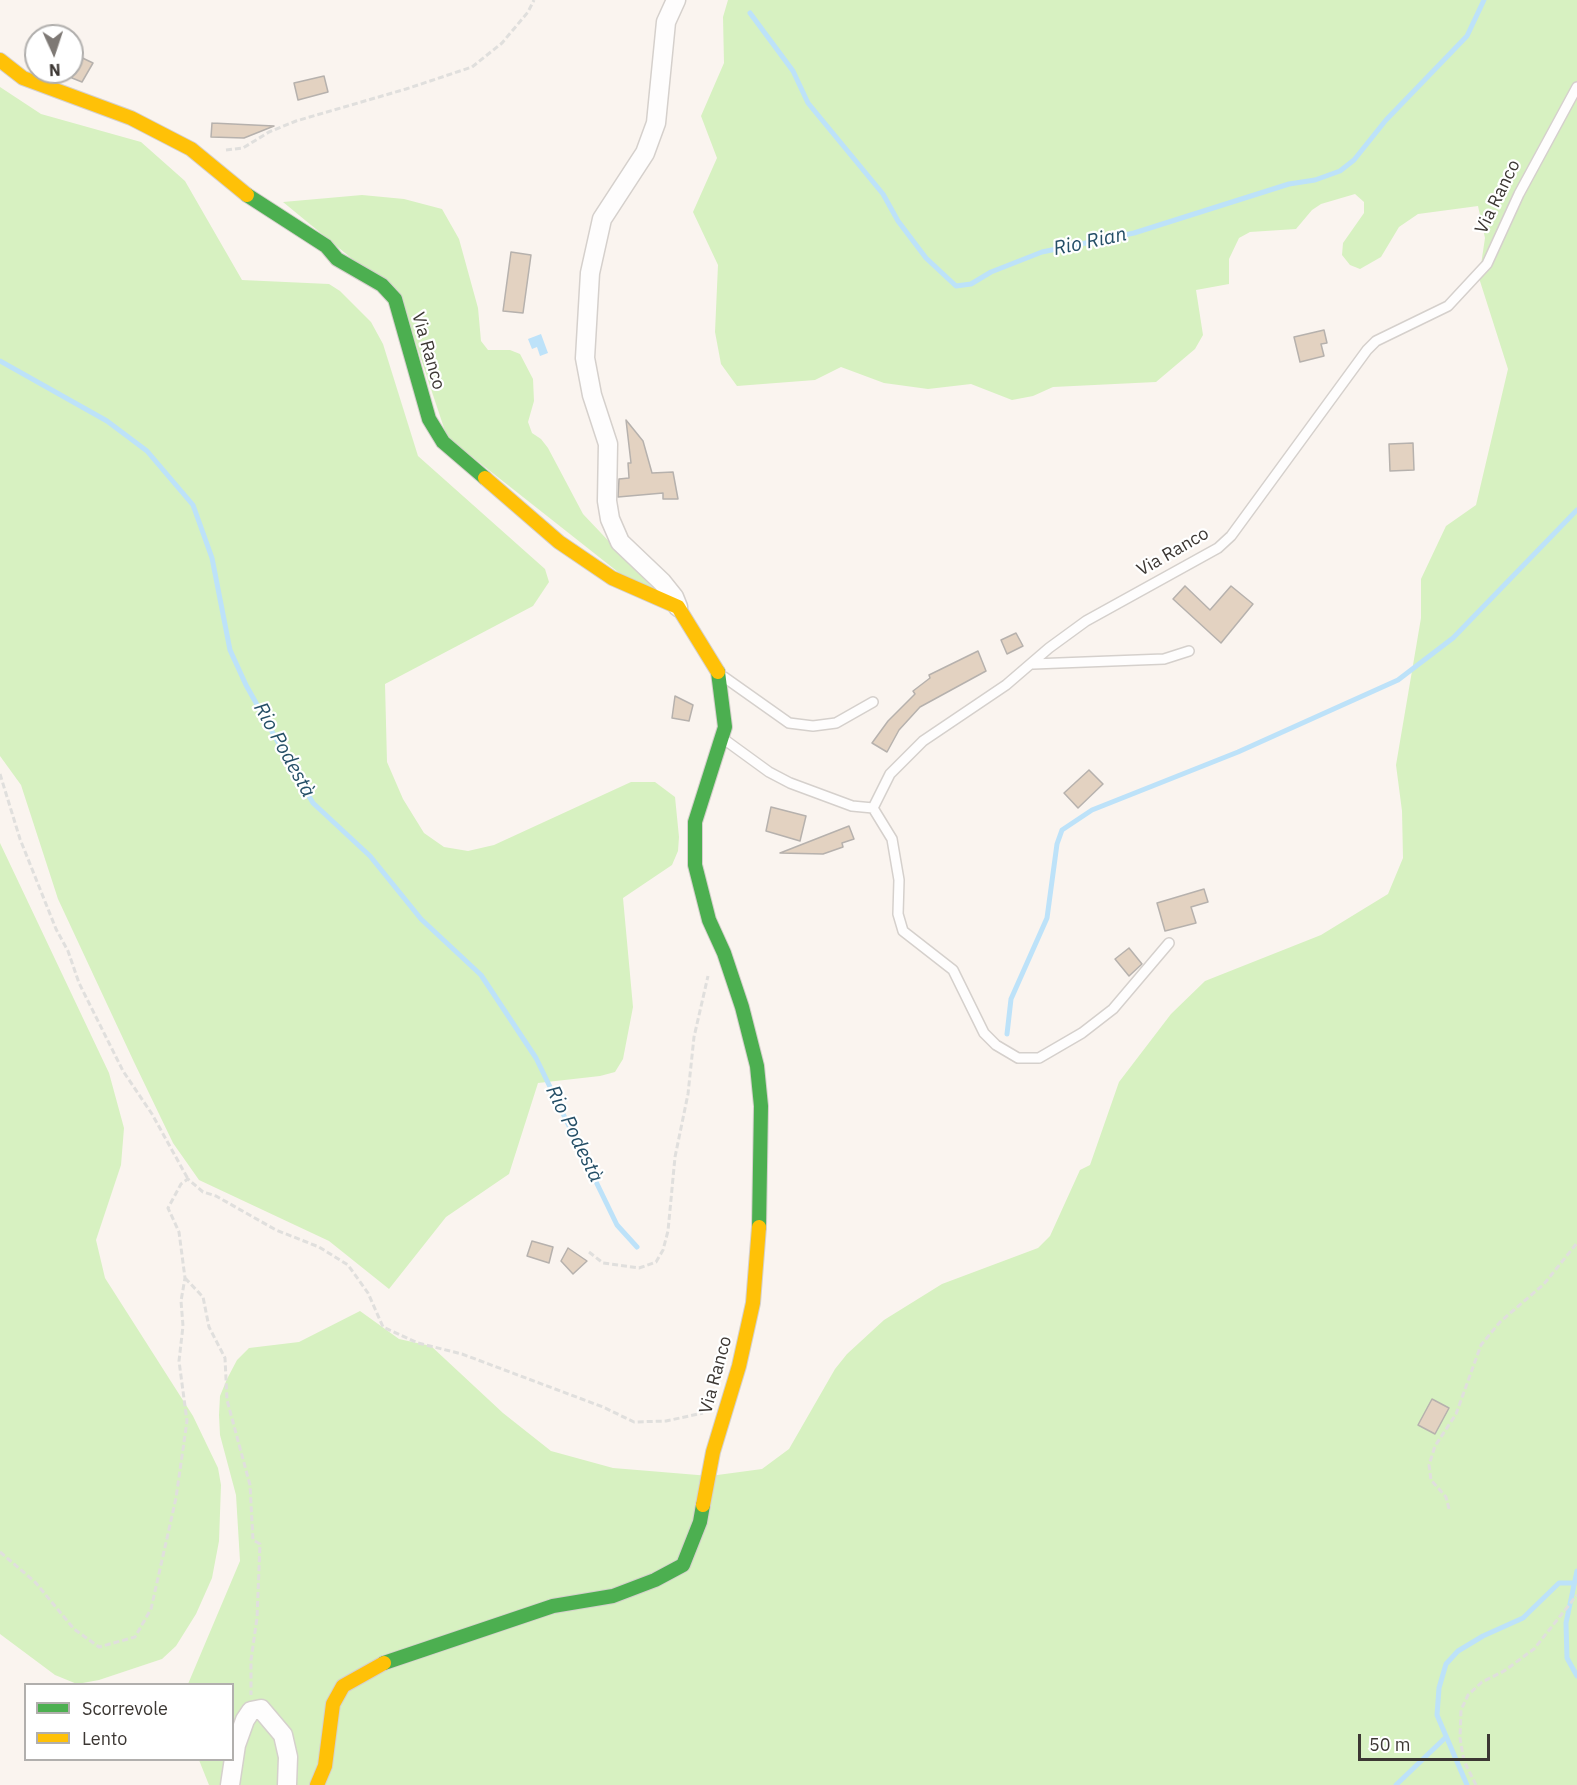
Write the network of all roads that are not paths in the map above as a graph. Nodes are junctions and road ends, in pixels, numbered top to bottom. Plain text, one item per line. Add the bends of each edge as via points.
1 (676, 0) edge
2 (0, 60) edge
3 (1577, 87) edge
4 (678, 607) junction
5 (1188, 651) dead end
6 (1033, 664) junction
7 (719, 674) junction
8 (873, 702) dead end
9 (723, 739) junction
10 (873, 808) junction
11 (1169, 943) dead end
12 (234, 1758) edge
13 (234, 1761) edge
14 (230, 1785) edge
15 (287, 1785) edge
16 (317, 1785) edge

1 - 4 street via 666,22 656,123 645,153 602,219 590,273 585,358 608,444 610,519 620,542 662,582
2 - 4 street, Via Ranco via 23,78 131,118 191,149 236,188 382,285 394,299 429,419 443,442 559,542 612,578
3 - 6 lane, Via Ranco via 1486,264 1468,287 1448,306 1376,341 1367,350 1231,536 1218,548 1086,621
4 - 7 street, Via Ranco
5 - 6 lane via 1164,660
6 - 10 lane, Via Ranco via 917,746 890,774
7 - 8 lane via 789,723 836,723
7 - 9 street, Via Ranco
9 - 10 lane via 790,783 852,807
9 - 16 street, Via Ranco via 695,822 695,865 709,920 742,1007 757,1066 761,1106 760,1214 753,1303 713,1452 700,1522 683,1565 655,1580 613,1596 553,1606 378,1665 343,1686 333,1704 325,1766
10 - 11 lane via 892,839 903,931 953,970 984,1033 996,1046 1018,1058 1039,1058 1082,1033 1113,1009
12 - 15 street via 245,1720 251,1711 261,1708 283,1735 288,1757
13 - 14 street

